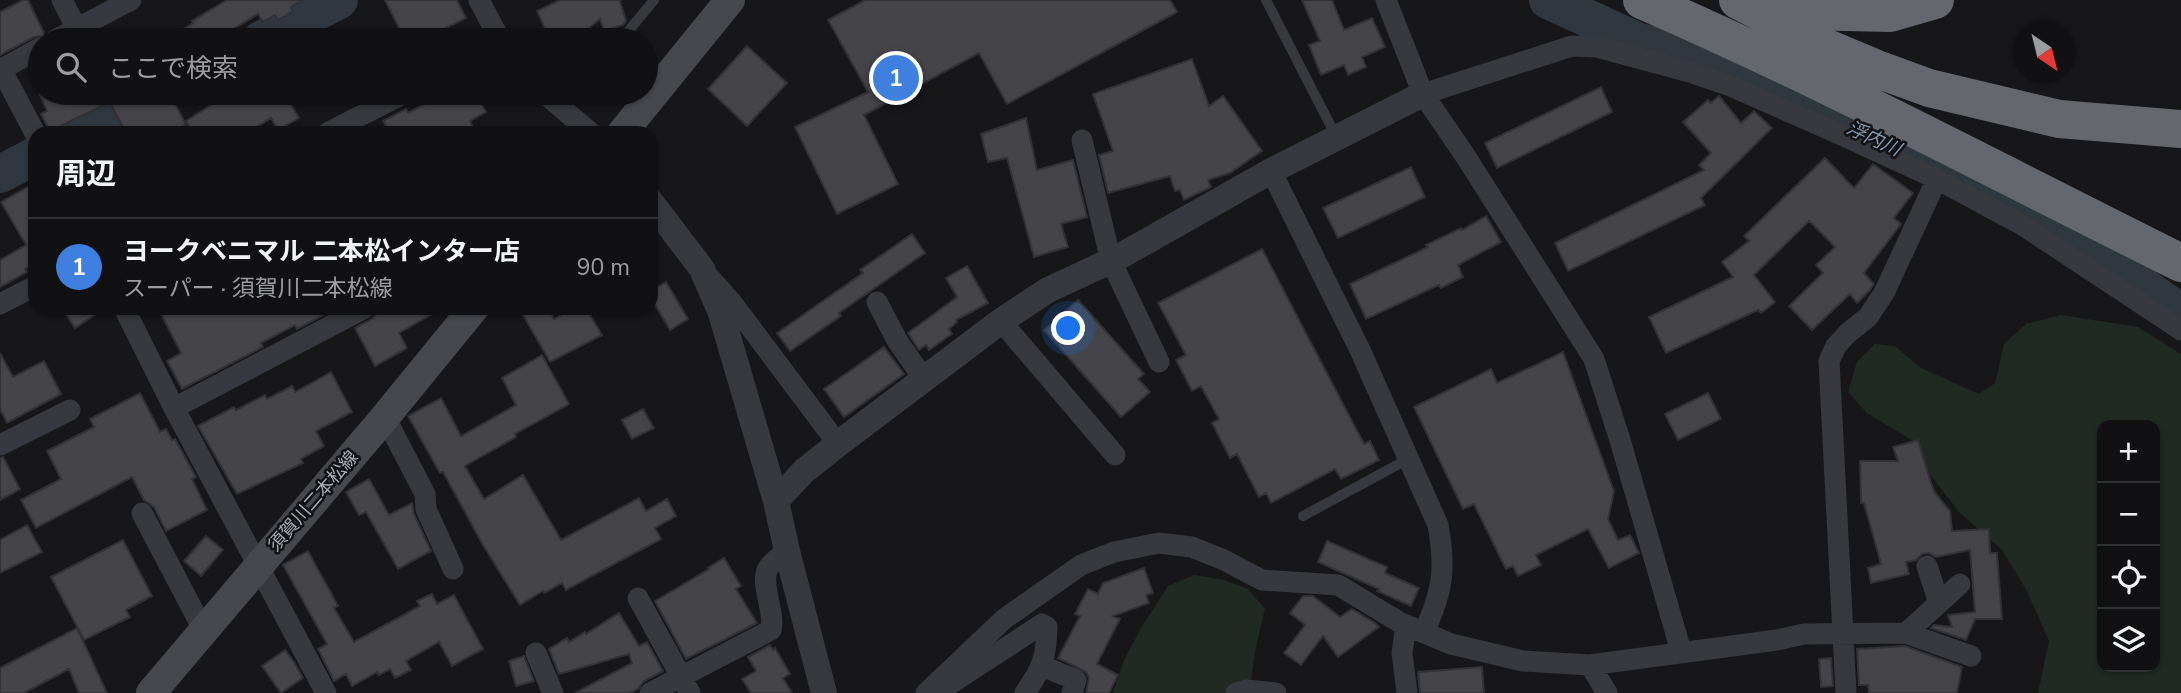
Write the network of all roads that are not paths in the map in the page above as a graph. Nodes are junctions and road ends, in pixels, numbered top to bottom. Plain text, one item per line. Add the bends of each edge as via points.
1 (62, 0) edge
2 (131, 0) edge
3 (479, 0) edge
4 (654, 0) edge
5 (730, 0) edge
6 (1266, 0) edge
7 (1385, 0) edge
8 (1642, 0) edge
9 (1935, 0) edge
10 (1752, 7) edge
11 (76, 28) edge
12 (79, 28) edge
13 (494, 28) edge
14 (631, 28) edge
15 (28, 55) edge
16 (0, 70) edge
17 (658, 89) edge
18 (1423, 94) junction
19 (383, 105) edge
20 (558, 105) edge
21 (568, 105) edge
22 (645, 105) edge
23 (1873, 107) junction
24 (564, 110) junction
25 (31, 126) edge
26 (345, 126) edge
27 (583, 126) edge
28 (628, 126) edge
29 (2181, 129) edge
30 (1337, 138) junction
31 (1083, 141) dead end
32 (2181, 152) edge
33 (1271, 172) junction
34 (1937, 179) junction
35 (658, 211) edge
36 (1111, 261) junction
37 (2181, 263) edge
38 (702, 269) junction
39 (28, 290) edge
40 (877, 302) dead end
41 (0, 304) edge
42 (128, 315) edge
43 (352, 315) edge
44 (468, 315) edge
45 (1001, 321) junction
46 (2181, 330) edge
47 (1159, 362) dead end
48 (924, 379) junction
49 (174, 408) junction
50 (70, 410) dead end
51 (385, 417) junction
52 (838, 444) junction
53 (0, 445) edge
54 (1115, 455) dead end
55 (1410, 458) junction
56 (776, 501) junction
57 (142, 513) dead end
58 (1303, 516) dead end
59 (787, 551) junction
60 (258, 565) junction
61 (1927, 566) dead end
62 (453, 569) dead end
63 (1960, 584) dead end
64 (638, 598) dead end
65 (1939, 603) junction
66 (1415, 628) junction
67 (204, 631) junction
68 (1842, 633) junction
69 (1906, 633) junction
70 (1681, 652) junction
71 (536, 653) dead end
72 (1970, 656) dead end
73 (1590, 665) junction
74 (1042, 666) junction
75 (686, 685) edge
76 (927, 692) edge
77 (151, 693) edge
78 (326, 693) edge
79 (552, 693) edge
80 (650, 693) edge
81 (824, 693) edge
82 (1025, 693) edge
83 (1072, 693) edge
84 (1236, 693) edge
85 (1276, 693) edge
86 (1407, 693) edge
87 (1607, 693) edge
88 (1846, 693) edge

1 - 11 street
2 - 12 street
3 - 13 street
4 - 14 lane
5 - 17 main road
6 - 30 lane
7 - 18 street
8 - 23 highway
9 - 10 highway via 1890,13
10 - 29 highway via 1803,38 1928,88 2059,119
15 - 16 street
16 - 25 street
18 - 30 street
18 - 34 street via 1572,46 1597,47 1728,86
18 - 70 street via 1594,359
19 - 26 street
20 - 24 street
21 - 24 lane
22 - 28 main road
23 - 32 highway via 1937,114 2045,139
23 - 37 highway
24 - 27 street
30 - 33 street
31 - 36 street
33 - 36 street
33 - 55 street
34 - 46 street via 2024,226
34 - 68 street via 1884,293 1868,317 1836,346 1829,361
35 - 38 street
36 - 45 street via 1048,289
36 - 47 street
38 - 52 street
38 - 56 street via 733,347
39 - 41 street
40 - 48 street
42 - 49 street
43 - 49 street
44 - 51 main road, 須賀川二本松線
45 - 48 street
45 - 54 street
48 - 52 street
49 - 60 street
50 - 53 street
51 - 60 main road, 須賀川二本松線
51 - 62 street via 425,494 426,509
52 - 56 street
55 - 58 lane
55 - 66 street via 1438,525 1443,550 1440,596
56 - 59 street
57 - 67 street
59 - 75 street via 768,567 765,577 774,621 771,630
59 - 81 street
60 - 67 main road, 須賀川二本松線
60 - 78 street
61 - 65 street
63 - 65 street
64 - 75 street
65 - 69 street
66 - 73 street via 1451,644 1523,661
66 - 76 street via 1338,586 1262,580 1192,547 1159,543 1114,552 1081,565 994,628
66 - 86 street via 1402,653
67 - 77 main road, 須賀川二本松線
68 - 69 street
68 - 70 street
68 - 88 street
69 - 72 street
70 - 73 street
71 - 79 street
73 - 87 street
74 - 76 street via 1047,627 1042,624 942,690
74 - 82 street
74 - 83 street via 1076,680
75 - 80 street
84 - 85 street

